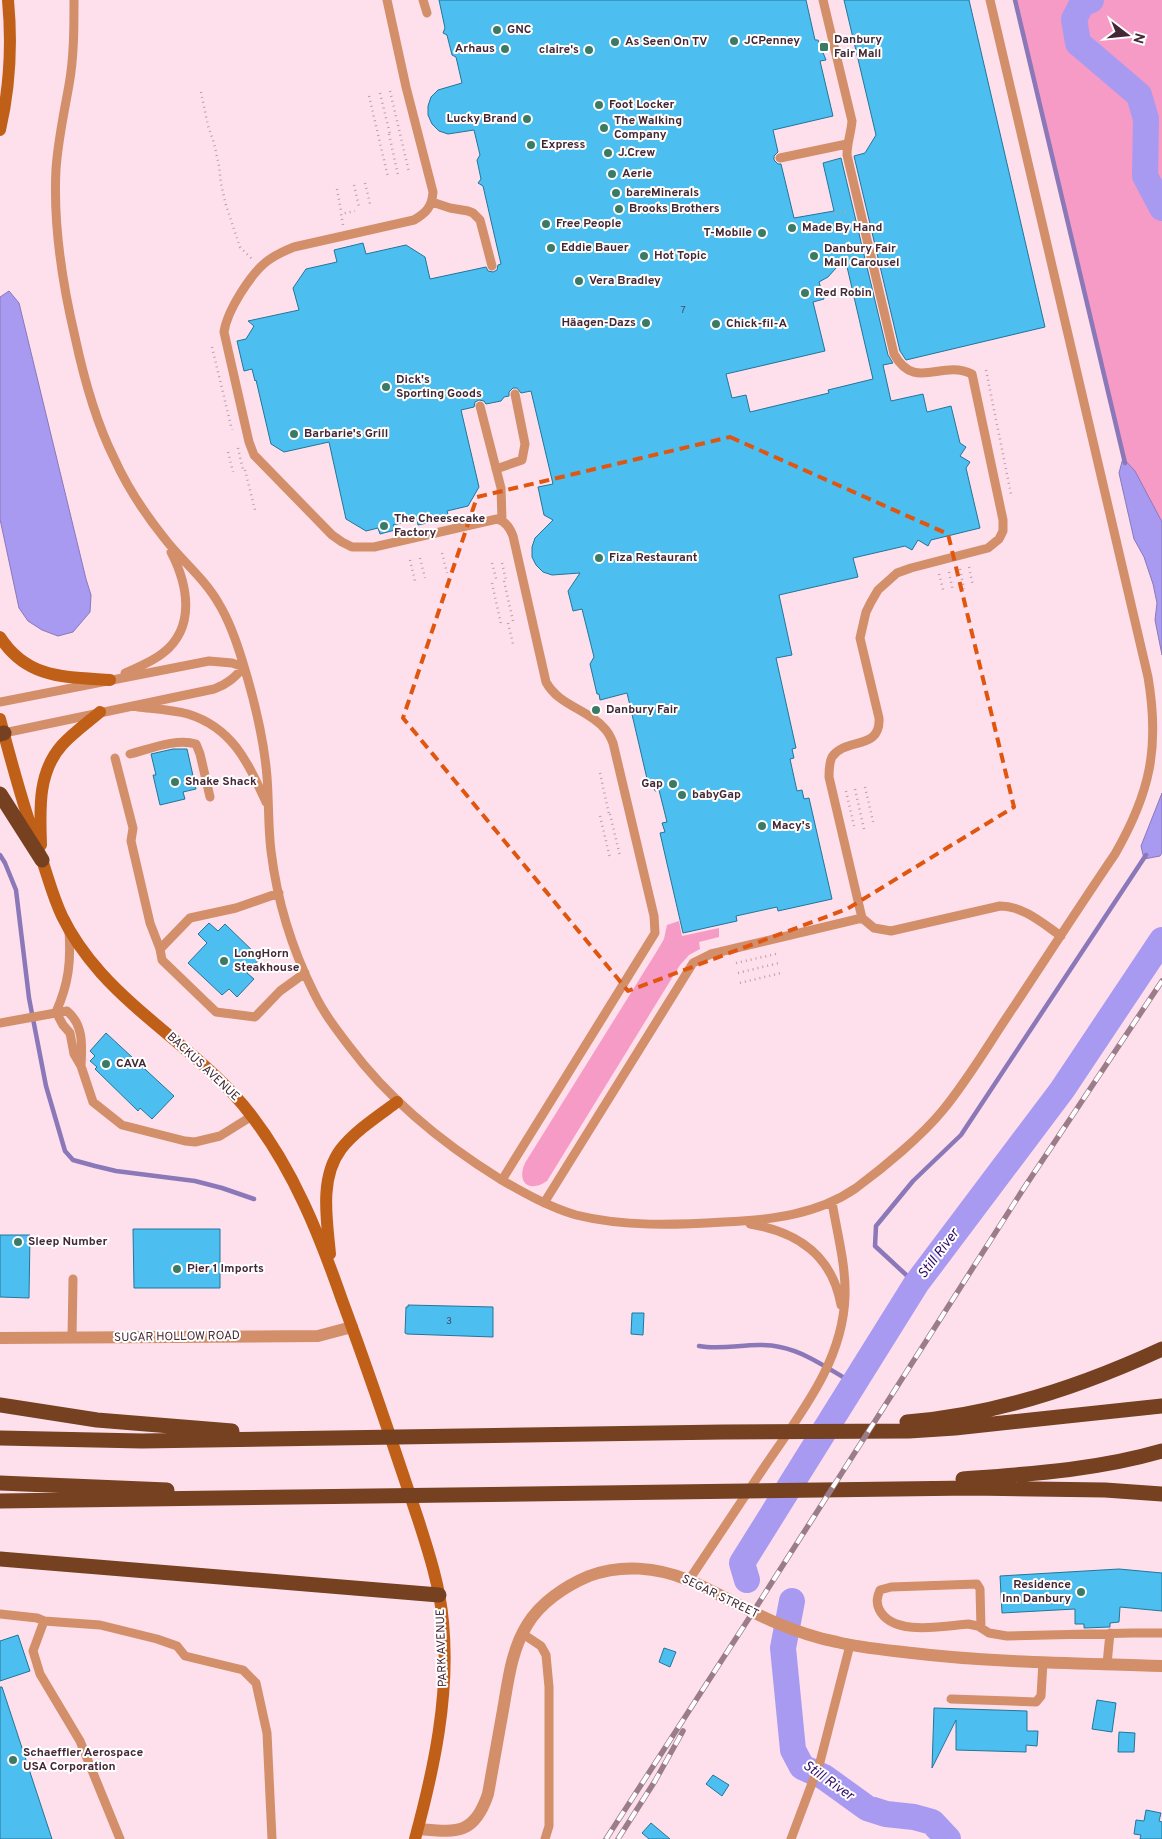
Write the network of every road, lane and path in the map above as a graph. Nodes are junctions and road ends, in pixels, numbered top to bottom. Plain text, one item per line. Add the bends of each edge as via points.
1 (8, 0) edge
2 (74, 0) edge
3 (387, 0) edge
4 (423, 0) edge
5 (823, 0) edge
6 (990, 0) edge
7 (426, 13) dead end
8 (390, 91) dead end
9 (202, 92) dead end
10 (380, 93) dead end
11 (369, 96) dead end
12 (0, 130) edge
13 (847, 144) junction
14 (780, 158) dead end
15 (409, 172) dead end
16 (398, 175) dead end
17 (388, 177) dead end
18 (365, 183) dead end
19 (354, 185) dead end
20 (337, 189) dead end
21 (432, 202) junction
22 (370, 204) dead end
23 (359, 207) dead end
24 (341, 211) dead end
25 (355, 211) dead end
26 (344, 226) dead end
27 (254, 261) dead end
28 (492, 266) dead end
29 (212, 347) dead end
30 (986, 370) dead end
31 (515, 394) dead end
32 (480, 406) dead end
33 (232, 430) dead end
34 (228, 452) dead end
35 (496, 469) junction
36 (245, 470) dead end
37 (233, 472) dead end
38 (1011, 494) dead end
39 (255, 510) dead end
40 (502, 520) junction
41 (164, 538) junction
42 (442, 553) dead end
43 (420, 558) dead end
44 (410, 560) dead end
45 (492, 563) dead end
46 (502, 563) dead end
47 (969, 567) dead end
48 (960, 570) dead end
49 (949, 572) dead end
50 (447, 573) dead end
51 (939, 574) dead end
52 (425, 578) dead end
53 (415, 581) dead end
54 (497, 582) dead end
55 (492, 584) dead end
56 (974, 586) dead end
57 (964, 588) dead end
58 (953, 591) dead end
59 (944, 593) dead end
60 (513, 621) dead end
61 (508, 623) dead end
62 (502, 624) dead end
63 (0, 637) edge
64 (513, 644) dead end
65 (244, 667) junction
66 (110, 680) junction
67 (0, 702) edge
68 (131, 706) junction
69 (100, 712) junction
70 (1, 728) edge
71 (130, 754) dead end
72 (115, 758) dead end
73 (600, 773) dead end
74 (865, 787) dead end
75 (855, 789) dead end
76 (846, 791) dead end
77 (0, 794) edge
78 (210, 797) dead end
79 (268, 807) junction
80 (600, 816) dead end
81 (874, 826) dead end
82 (864, 829) dead end
83 (855, 831) dead end
84 (620, 856) dead end
85 (610, 858) dead end
86 (42, 860) junction
87 (279, 893) junction
88 (862, 918) junction
89 (68, 928) junction
90 (1060, 936) junction
91 (160, 949) junction
92 (776, 954) dead end
93 (779, 963) dead end
94 (736, 964) dead end
95 (305, 973) junction
96 (738, 973) dead end
97 (781, 973) dead end
98 (740, 983) dead end
99 (56, 1012) junction
100 (3, 1023) edge
101 (81, 1066) junction
102 (397, 1102) junction
103 (252, 1116) junction
104 (502, 1180) junction
105 (832, 1202) junction
106 (544, 1203) junction
107 (738, 1222) junction
108 (331, 1269) junction
109 (73, 1279) dead end
110 (843, 1317) junction
111 (352, 1327) junction
112 (0, 1338) edge
113 (72, 1338) junction
114 (1162, 1349) edge
115 (0, 1405) edge
116 (1162, 1406) edge
117 (958, 1422) junction
118 (0, 1438) edge
119 (323, 1439) junction
120 (1162, 1451) edge
121 (398, 1460) joint
122 (0, 1482) edge
123 (930, 1485) junction
124 (1162, 1494) edge
125 (336, 1497) junction
126 (0, 1501) edge
127 (0, 1559) edge
128 (689, 1580) junction
129 (440, 1595) junction
130 (0, 1614) edge
131 (44, 1621) junction
132 (981, 1628) junction
133 (1162, 1633) edge
134 (523, 1634) junction
135 (1110, 1634) junction
136 (850, 1645) junction
137 (1044, 1662) junction
138 (1108, 1664) junction
139 (1162, 1666) edge
140 (951, 1699) dead end
141 (417, 1834) edge
142 (120, 1839) edge
143 (272, 1839) edge
144 (545, 1839) edge
145 (791, 1839) edge

1 - 12 main road via 10,54
2 - 41 lane via 70,80 58,146 55,190 66,296 90,398 104,438 127,484
3 - 21 lane via 433,192
4 - 7 lane
5 - 13 lane via 852,121
6 - 90 lane via 1151,694 1152,758 1140,805 1115,854
8 - 15 path
9 - 27 path via 226,205 240,246
10 - 16 path
11 - 17 path
13 - 14 lane
13 - 88 lane via 894,354 906,370 915,373 957,369 972,374 1003,531 988,548 897,573 878,590 866,612 860,638 880,726 869,740 840,750 829,765 829,777
18 - 22 path
19 - 23 path
20 - 24 path
21 - 28 lane via 473,213 480,220
21 - 40 lane via 428,210 414,220 294,247 265,262 228,314 224,332 228,358 254,455 342,542 352,547 374,546
25 - 26 path via 341,214
29 - 33 path
30 - 38 path
31 - 35 lane via 525,444 522,460
32 - 35 lane
34 - 37 path
35 - 40 lane via 501,488
36 - 39 path
40 - 104 lane via 513,536 546,682 558,698 606,729 613,743 655,926 655,934
41 - 65 lane via 221,606
41 - 66 lane via 183,582 186,616 181,631 162,654
42 - 50 path
43 - 52 path
44 - 53 path
45 - 54 path
46 - 60 path
47 - 56 path
48 - 57 path
49 - 58 path
51 - 59 path
55 - 62 path
61 - 64 path
63 - 66 main road via 14,656 39,671 72,678
65 - 66 lane via 209,661
65 - 68 lane via 235,678 214,689
65 - 79 lane via 264,754
66 - 67 lane
68 - 69 lane
68 - 79 lane via 188,714 216,727 228,736 249,764
69 - 70 lane
69 - 86 main road via 61,746 46,773 40,810
70 - 86 main road, BACKUS AVENUE
71 - 78 lane via 176,743 196,744
72 - 91 lane via 133,828 131,841 140,882
73 - 84 path
74 - 81 path
75 - 82 path
76 - 83 path
77 - 86 highway
79 - 87 lane via 271,851
80 - 85 path
86 - 89 main road, BACKUS AVENUE via 56,904
87 - 91 lane via 236,908 190,918
87 - 95 lane
88 - 90 lane via 874,928 891,931 1011,906 1021,909
88 - 106 lane via 711,954 693,963
89 - 99 lane via 69,973
89 - 103 main road, BACKUS AVENUE via 112,984 217,1077
90 - 105 lane via 943,1110 873,1174
91 - 95 lane via 162,960 216,1012 254,1017 280,991
92 - 94 path
93 - 96 path
95 - 102 lane via 337,1030
97 - 98 path
99 - 100 lane
99 - 101 lane via 70,1032 74,1054
99 - 101 lane via 67,1011 78,1022
101 - 103 lane via 93,1102 122,1125 196,1142 220,1136
102 - 104 lane via 453,1147
102 - 108 main road via 348,1141 334,1163 328,1185 326,1214
103 - 108 main road, BACKUS AVENUE via 302,1196
104 - 106 lane
105 - 107 lane via 788,1216
105 - 110 lane via 844,1273
106 - 107 lane via 583,1217 626,1223
107 - 110 lane via 789,1235 816,1252 834,1281
108 - 111 main road, BACKUS AVENUE
109 - 113 lane
110 - 128 lane via 821,1381
111 - 113 street, SUGAR HOLLOW ROAD via 318,1336
111 - 121 main road, BACKUS AVENUE
112 - 113 street, SUGAR HOLLOW ROAD
114 - 117 highway via 1042,1395
115 - 119 highway via 97,1420
116 - 117 highway
117 - 119 highway via 724,1432
118 - 119 highway via 133,1441
120 - 123 highway via 1086,1468
121 - 129 main road, PARK AVENUE
122 - 125 highway
123 - 124 highway
123 - 125 highway via 843,1490
125 - 126 highway
127 - 129 highway
128 - 134 street, SEGAR STREET via 645,1569 600,1572 559,1592 541,1608
128 - 136 street, SEGAR STREET via 773,1622 811,1636
129 - 141 main road, PARK AVENUE via 444,1688 435,1753
130 - 131 lane
131 - 142 lane via 34,1651 40,1674 80,1740
131 - 143 lane via 100,1625 177,1646 185,1656 243,1670 256,1682 267,1733
132 - 132 lane via 968,1624 902,1626 881,1613 877,1596 880,1590 891,1587 977,1584 980,1589
132 - 135 lane via 989,1634 1007,1636
133 - 135 lane
134 - 141 street, SEGAR STREET via 510,1666 488,1794 482,1810 473,1823 462,1829
134 - 144 lane via 541,1646 546,1655 549,1826
135 - 138 lane
136 - 137 street, SEGAR STREET via 935,1656
136 - 145 lane via 820,1762
137 - 138 street, SEGAR STREET
137 - 140 lane via 1041,1696 1036,1702
138 - 139 street, SEGAR STREET

